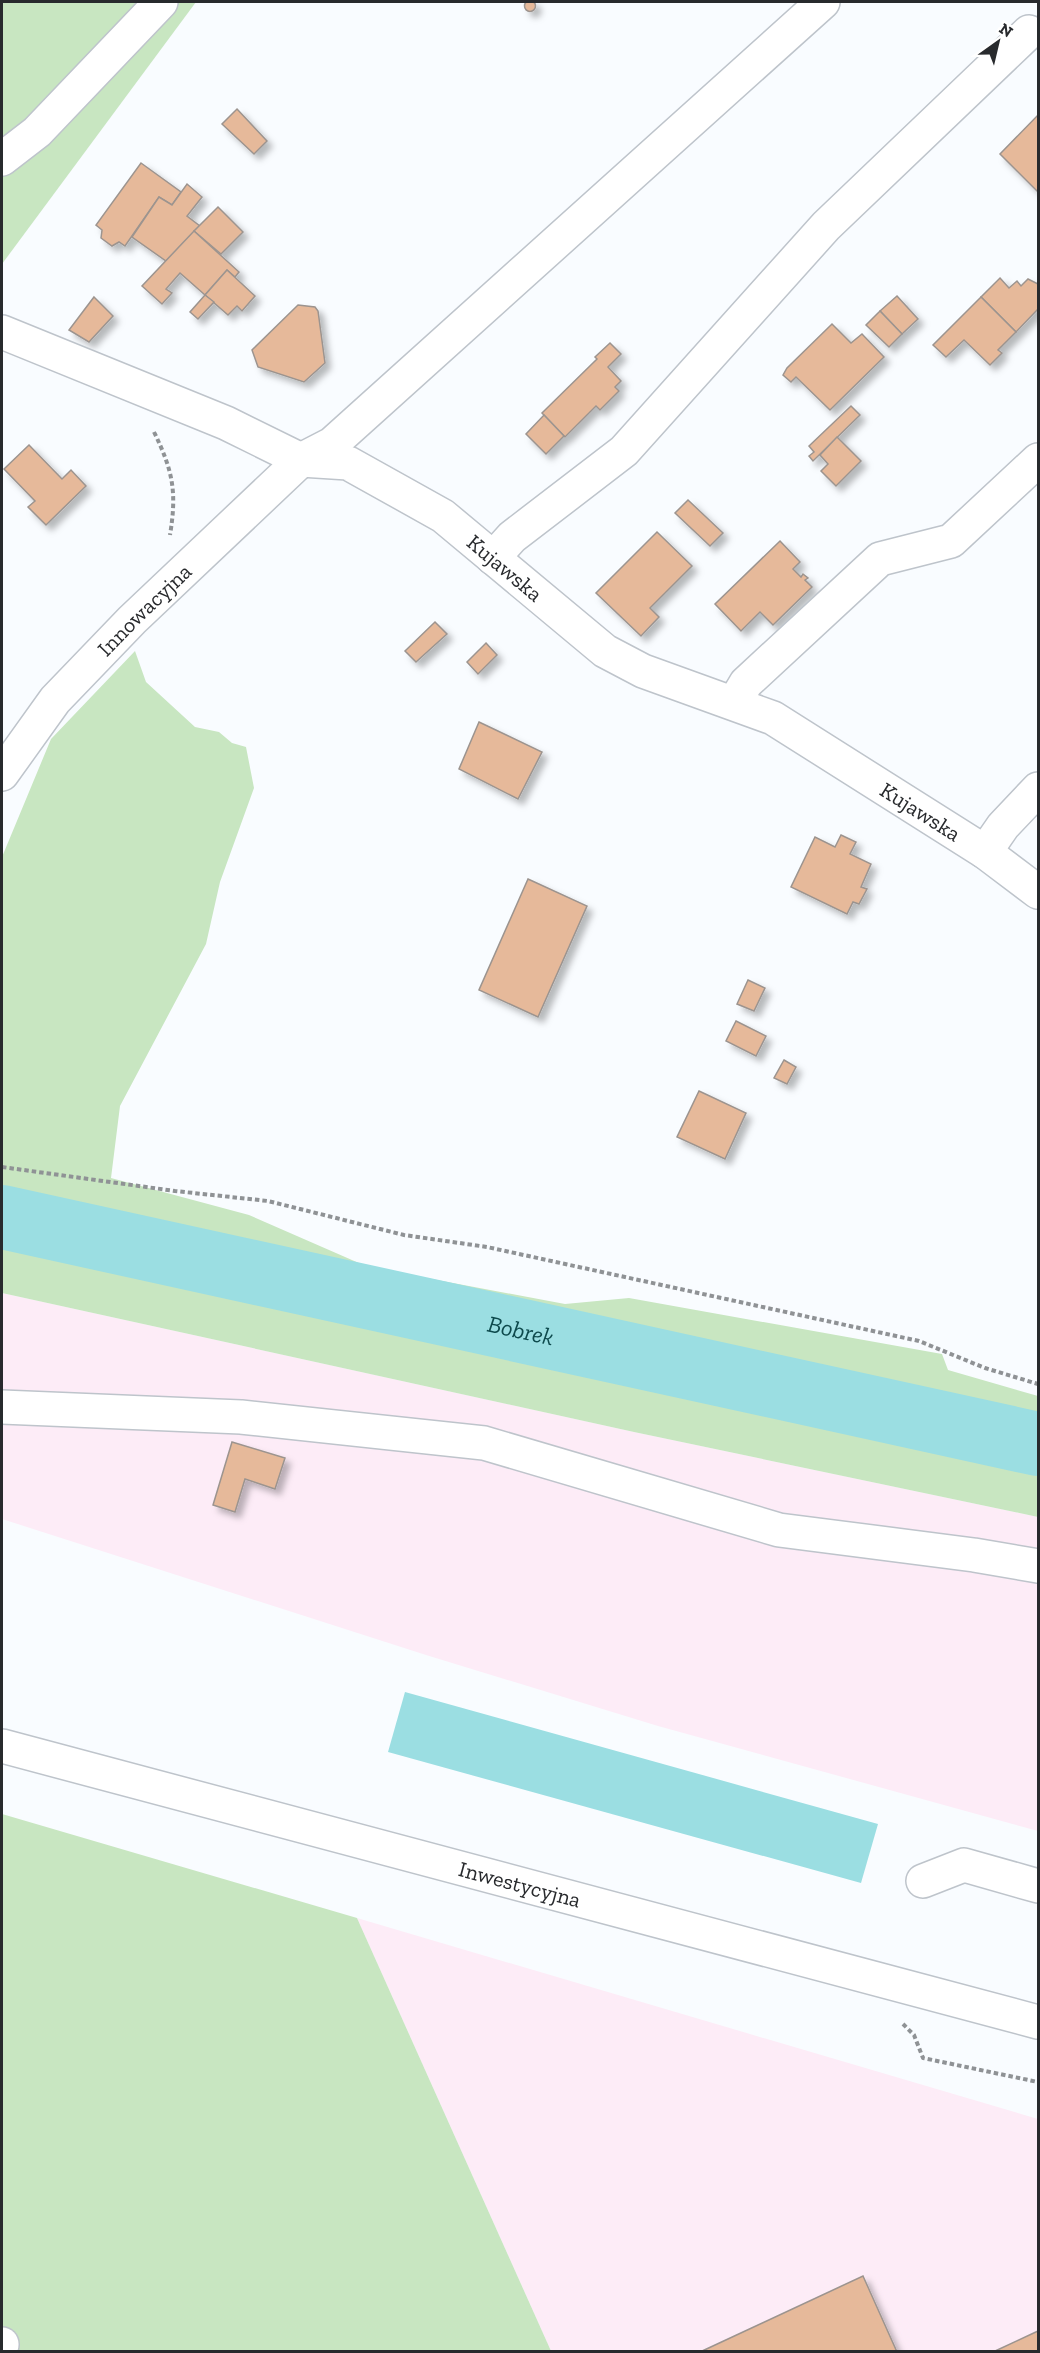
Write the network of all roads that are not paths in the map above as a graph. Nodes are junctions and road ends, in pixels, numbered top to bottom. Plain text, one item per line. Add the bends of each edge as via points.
1 (161, 2) edge
2 (823, 2) edge
3 (1029, 32) dead end
4 (2, 159) edge
5 (2, 332) edge
6 (301, 460) junction
7 (1038, 460) edge
8 (492, 558) junction
9 (734, 703) junction
10 (2, 774) edge
11 (1038, 789) edge
12 (985, 852) junction
13 (1038, 892) edge
14 (2, 1407) edge
15 (1038, 1566) edge
16 (2, 1746) edge
17 (923, 1881) dead end
18 (1038, 1886) edge
19 (1038, 2022) edge

1 - 4 street via 37,132
2 - 6 street, Innowacyjna via 332,444
3 - 8 street via 826,226 624,451 512,537
5 - 6 street, Kujawska via 226,423
6 - 8 street, Kujawska via 348,463 443,516
6 - 10 street, Innowacyjna via 55,700
7 - 9 street via 951,541 880,559 746,683
8 - 9 street, Kujawska via 605,651 643,671
9 - 12 street, Kujawska via 774,718
11 - 12 street
12 - 13 street, Kujawska
14 - 15 street via 241,1417 484,1443 779,1530
16 - 19 street, Inwestycyjna via 988,2022
17 - 18 street via 964,1865

